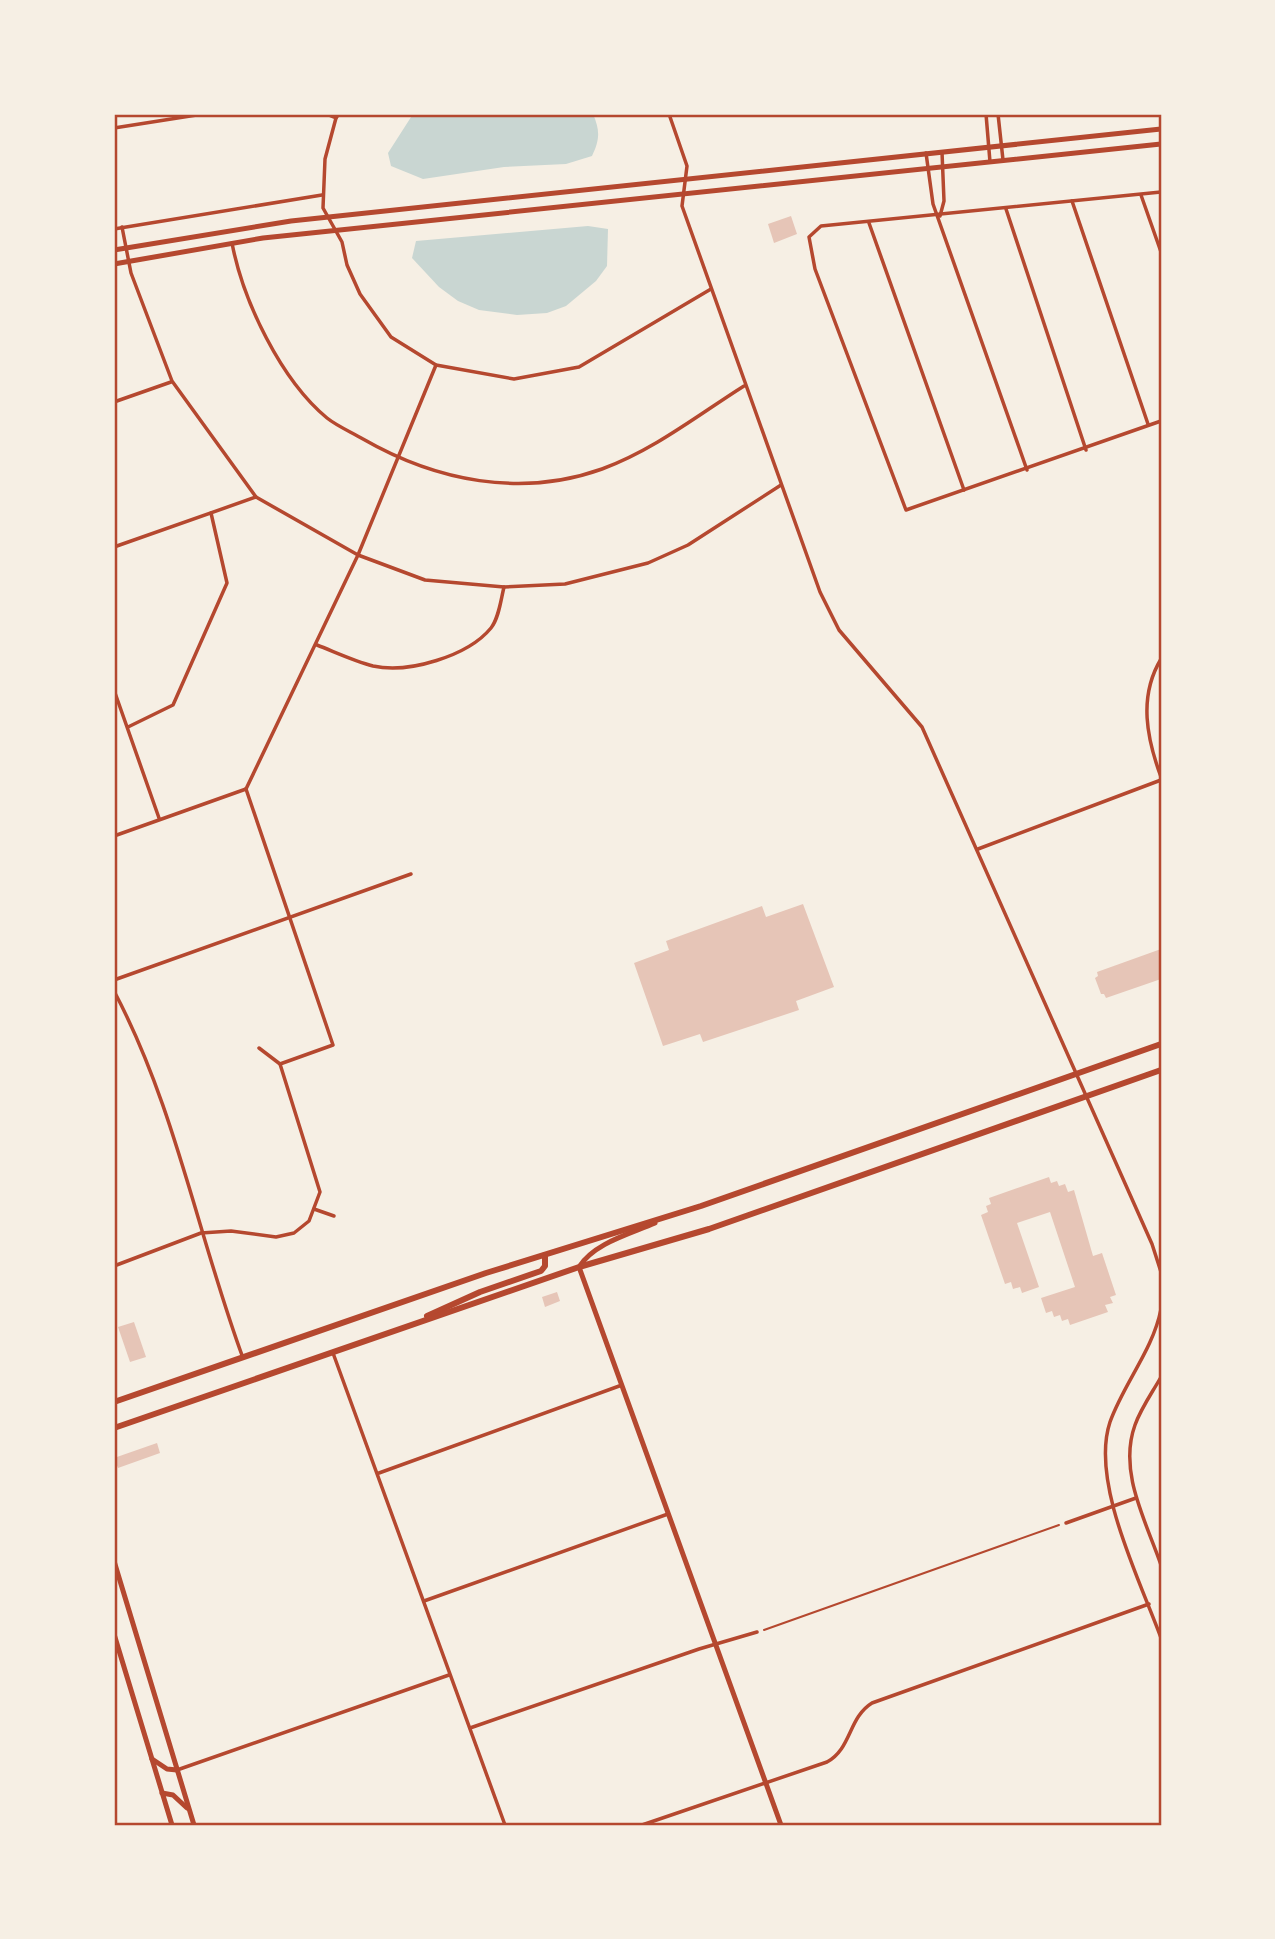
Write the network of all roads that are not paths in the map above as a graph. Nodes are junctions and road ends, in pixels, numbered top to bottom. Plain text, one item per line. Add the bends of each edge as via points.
1 (203, 114) edge
2 (326, 114) edge
3 (668, 114) edge
4 (986, 114) edge
5 (998, 114) edge
6 (337, 116) edge
7 (114, 128) edge
8 (1161, 129) edge
9 (1161, 144) edge
10 (1001, 145) junction
11 (989, 147) junction
12 (942, 152) junction
13 (926, 153) junction
14 (1003, 160) junction
15 (990, 162) junction
16 (943, 167) junction
17 (928, 168) junction
18 (685, 179) junction
19 (1161, 192) edge
20 (683, 194) junction
21 (323, 195) junction
22 (1141, 195) junction
23 (1072, 201) junction
24 (1006, 209) junction
25 (328, 216) junction
26 (940, 216) junction
27 (870, 223) junction
28 (122, 228) junction
29 (114, 229) edge
30 (336, 230) junction
31 (232, 243) junction
32 (126, 247) junction
33 (114, 250) edge
34 (1161, 252) edge
35 (128, 261) junction
36 (114, 264) edge
37 (711, 289) junction
38 (436, 365) junction
39 (172, 382) junction
40 (744, 386) junction
41 (114, 402) edge
42 (1161, 421) edge
43 (1149, 425) junction
44 (1086, 450) junction
45 (399, 459) junction
46 (1027, 470) junction
47 (780, 485) junction
48 (964, 490) junction
49 (256, 498) junction
50 (211, 513) junction
51 (114, 547) edge
52 (358, 555) junction
53 (504, 587) junction
54 (317, 645) junction
55 (1161, 660) edge
56 (114, 690) edge
57 (128, 727) junction
58 (1161, 779) edge
59 (246, 789) junction
60 (159, 818) junction
61 (114, 836) edge
62 (978, 849) junction
63 (411, 874) dead end
64 (292, 918) junction
65 (114, 980) edge
66 (114, 991) edge
67 (1161, 1044) edge
68 (259, 1048) dead end
69 (280, 1064) junction
70 (1161, 1070) edge
71 (1075, 1074) junction
72 (1086, 1097) junction
73 (314, 1209) junction
74 (674, 1215) junction
75 (334, 1216) dead end
76 (201, 1233) junction
77 (545, 1255) junction
78 (114, 1266) edge
79 (579, 1267) junction
80 (1161, 1272) edge
81 (1161, 1310) edge
82 (414, 1324) junction
83 (333, 1353) junction
84 (243, 1358) junction
85 (1161, 1377) edge
86 (622, 1385) junction
87 (114, 1402) edge
88 (114, 1428) edge
89 (379, 1473) junction
90 (1137, 1498) junction
91 (1114, 1506) junction
92 (668, 1514) junction
93 (1066, 1523) road end
94 (114, 1561) edge
95 (1161, 1565) edge
96 (424, 1601) junction
97 (1149, 1604) junction
98 (757, 1632) road end
99 (114, 1634) edge
100 (1161, 1638) edge
101 (715, 1645) junction
102 (450, 1675) junction
103 (470, 1728) junction
104 (152, 1759) junction
105 (177, 1770) junction
106 (766, 1782) junction
107 (162, 1793) junction
108 (189, 1811) junction
109 (172, 1825) edge
110 (194, 1825) edge
111 (505, 1825) edge
112 (642, 1825) edge
113 (781, 1825) edge

1 - 7 street
2 - 6 street
3 - 18 street via 687,166
4 - 11 street
5 - 10 street
6 - 21 street via 325,159
8 - 10 main road
9 - 14 main road
10 - 11 main road
10 - 14 street
11 - 12 main road
11 - 15 street
12 - 13 main road
12 - 16 street
13 - 17 street
13 - 18 main road
14 - 15 main road
15 - 16 main road
16 - 17 main road
16 - 26 street
17 - 20 main road
17 - 26 street via 933,204
18 - 20 street
18 - 25 main road
19 - 22 street
20 - 30 main road
20 - 37 street via 682,206
21 - 25 street
21 - 28 street
22 - 23 street
22 - 34 street
23 - 24 street
23 - 43 street
24 - 26 street
24 - 44 street
25 - 30 street
25 - 32 main road
26 - 27 street
26 - 46 street
27 - 48 street
27 - 48 street via 821,226 808,237 815,269 906,510
28 - 29 street
28 - 32 street
30 - 31 main road
30 - 38 street via 360,294 391,337
31 - 35 main road
31 - 45 street via 266,341 294,383 327,418
32 - 33 main road
32 - 35 street
35 - 36 main road
35 - 39 street
37 - 38 street via 579,367 514,379
37 - 40 street
38 - 45 street
39 - 41 street
39 - 49 street
40 - 45 street via 640,453 565,479 517,484 471,481
40 - 47 street
42 - 43 street
43 - 44 street
44 - 46 street
45 - 52 street
46 - 48 street
47 - 53 street via 688,545 648,563 565,584
47 - 62 street via 839,630 922,727
49 - 50 street
49 - 52 street
50 - 51 street
50 - 57 street via 227,583 173,705
52 - 53 street via 425,580
52 - 54 street
53 - 54 street via 493,626 474,645 438,658 405,668 374,666
54 - 59 street
55 - 58 street via 1146,705 1148,742
56 - 57 street
57 - 60 street
58 - 62 street
59 - 60 street
59 - 64 street
60 - 61 street
62 - 71 street
63 - 64 street
64 - 65 street
64 - 69 street via 333,1045
66 - 76 street via 159,1092
67 - 71 highway
68 - 69 street
69 - 73 street via 320,1192
70 - 72 highway
71 - 72 street
71 - 74 highway
72 - 79 highway via 709,1229
72 - 80 street
73 - 75 street
73 - 76 street via 309,1221 285,1235
74 - 77 highway
74 - 79 main road via 599,1248
76 - 78 street
76 - 84 street
77 - 82 highway via 541,1271 480,1292
77 - 84 highway
79 - 82 highway
79 - 86 main road
81 - 91 street via 1108,1432 1104,1464
82 - 83 highway
83 - 88 highway
83 - 89 street
84 - 87 highway
85 - 90 street via 1137,1419 1131,1441 1130,1470
86 - 89 street
86 - 92 main road
89 - 96 street
90 - 91 street
90 - 95 street
91 - 93 street
91 - 97 street
92 - 96 street
92 - 101 main road
94 - 105 main road
96 - 102 street
97 - 100 street
97 - 106 street via 872,1703 856,1717 845,1745 833,1759
98 - 101 street
99 - 104 main road
101 - 103 street
101 - 106 main road
102 - 103 street
102 - 105 street
103 - 111 street
104 - 105 main road
104 - 107 main road
105 - 108 main road
106 - 112 street
106 - 113 main road
107 - 108 main road via 173,1795
107 - 109 main road
108 - 110 main road

